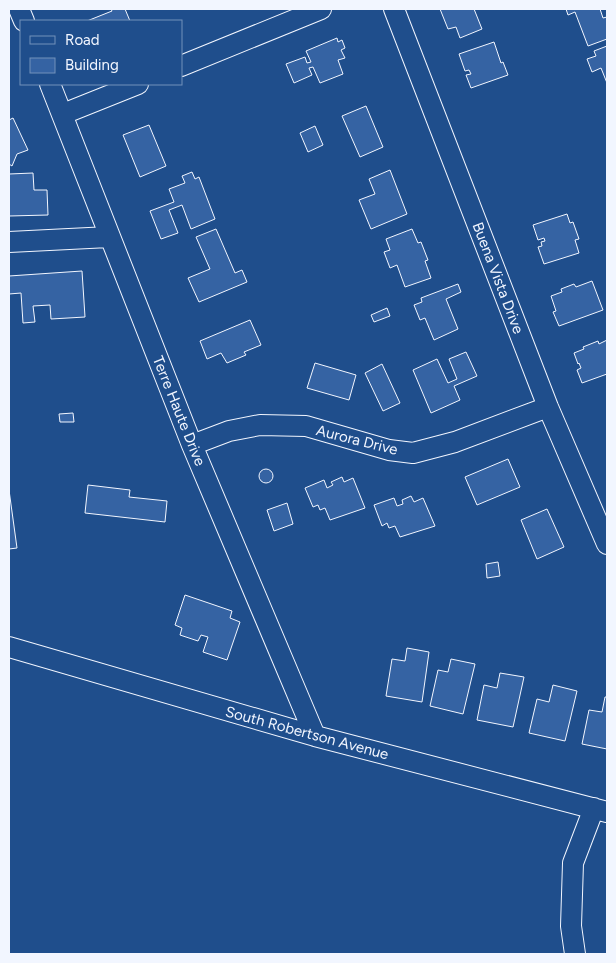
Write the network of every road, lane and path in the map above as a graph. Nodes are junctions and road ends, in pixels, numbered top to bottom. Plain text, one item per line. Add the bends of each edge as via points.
1 (321, 9) edge
2 (394, 9) edge
3 (182, 66) edge
4 (50, 85) edge
5 (136, 85) edge
6 (63, 114) junction
7 (109, 236) junction
8 (9, 242) edge
9 (548, 407) junction
10 (192, 445) junction
11 (607, 544) edge
12 (9, 647) edge
13 (315, 736) junction
14 (600, 810) edge
15 (575, 954) edge

1 - 3 street
2 - 9 street, Buena Vista Drive
4 - 6 street, Terre Haute Drive
5 - 6 street
6 - 7 street, Terre Haute Drive
7 - 8 street
7 - 10 street, Terre Haute Drive
9 - 10 street, Aurora Drive via 455,442 413,453 389,450 306,426 260,425 229,431
9 - 11 street, Buena Vista Drive
10 - 13 street, Terre Haute Drive
12 - 13 street, South Robertson Avenue
13 - 14 street, South Robertson Avenue
14 - 15 street via 573,863 571,926

